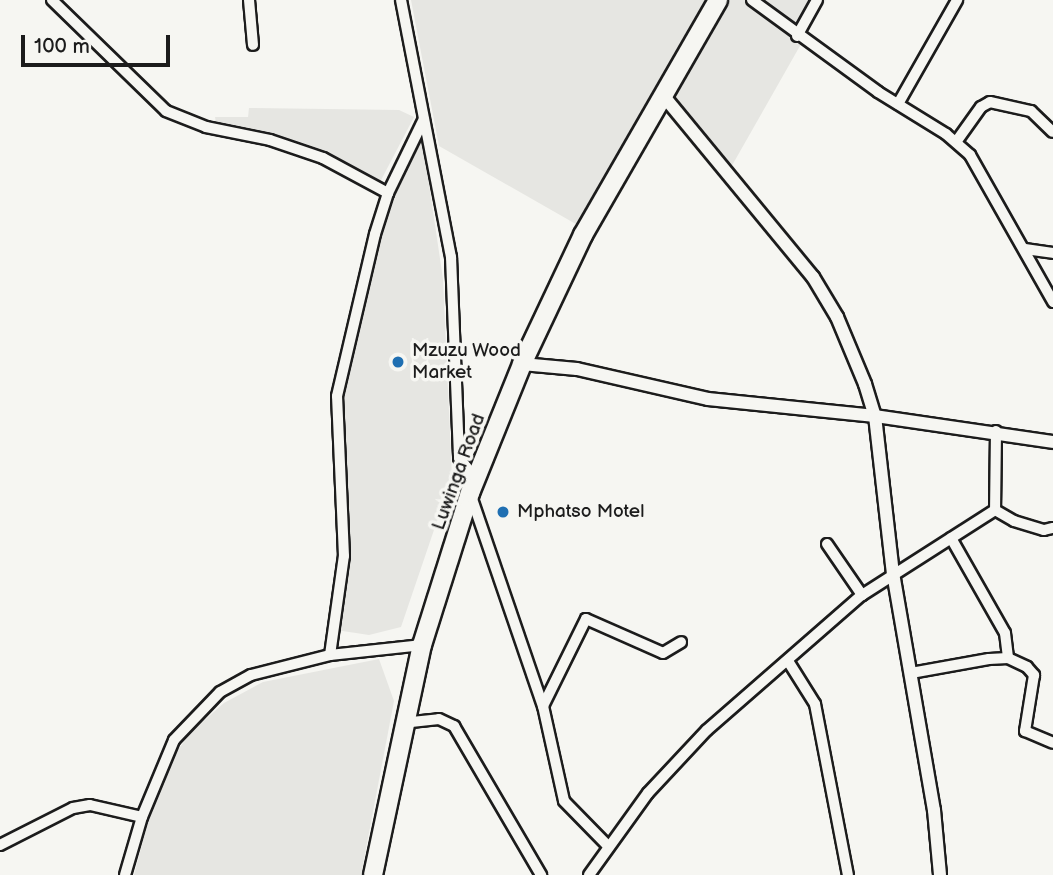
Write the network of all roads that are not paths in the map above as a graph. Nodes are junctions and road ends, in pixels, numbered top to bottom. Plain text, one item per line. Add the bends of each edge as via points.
1 (52, 0) edge
2 (249, 0) edge
3 (401, 0) edge
4 (718, 0) edge
5 (752, 0) edge
6 (817, 0) edge
7 (957, 0) edge
8 (797, 36) junction
9 (254, 45) dead end
10 (662, 94) junction
11 (898, 104) junction
12 (424, 119) junction
13 (1053, 132) edge
14 (956, 142) junction
15 (388, 193) junction
16 (1025, 249) junction
17 (1053, 253) edge
18 (1053, 302) edge
19 (522, 364) junction
20 (874, 416) junction
21 (996, 431) junction
22 (1053, 442) edge
23 (473, 486) junction
24 (995, 510) junction
25 (1053, 528) edge
26 (951, 538) junction
27 (827, 544) dead end
28 (892, 573) junction
29 (862, 595) junction
30 (681, 642) dead end
31 (422, 645) junction
32 (330, 655) junction
33 (1008, 658) junction
34 (788, 661) junction
35 (911, 673) junction
36 (543, 706) junction
37 (402, 723) junction
38 (1053, 743) edge
39 (142, 817) junction
40 (0, 845) edge
41 (609, 847) junction
42 (125, 875) edge
43 (373, 875) edge
44 (541, 875) edge
45 (589, 875) edge
46 (848, 875) edge
47 (940, 875) edge

1 - 15 street via 173,114 323,158
2 - 9 street
3 - 12 street
4 - 10 highway, Luwinga Road
5 - 8 street
6 - 8 street
7 - 11 street
8 - 11 street
10 - 19 highway, Luwinga Road via 583,235
10 - 20 street via 764,213 825,296 856,360
11 - 14 street
12 - 15 street
12 - 23 street via 451,257 459,458
13 - 14 street via 1031,111 990,102 976,113
14 - 16 street via 984,172
15 - 32 street via 337,396 344,556
16 - 17 street
16 - 18 street
19 - 20 street via 577,369 708,400
19 - 23 highway, Luwinga Road
20 - 21 street
20 - 28 street
21 - 22 street
21 - 24 street
23 - 31 highway, Luwinga Road
23 - 36 street
24 - 25 street via 1024,524
24 - 26 street
26 - 28 street
26 - 33 street via 1005,633
27 - 29 street
28 - 29 street
28 - 35 street
29 - 34 street
30 - 36 street via 663,653 586,619
31 - 32 street
31 - 37 highway, Luwinga Road
32 - 39 street via 251,675 198,711 174,740
33 - 35 street
33 - 38 street via 1034,675 1025,731
34 - 41 street via 689,747
34 - 46 street via 815,704
35 - 47 street
36 - 41 street via 564,801
37 - 43 highway, Luwinga Road
37 - 44 street via 439,719 454,726
39 - 40 street via 90,805 73,808
39 - 42 street
41 - 45 street

